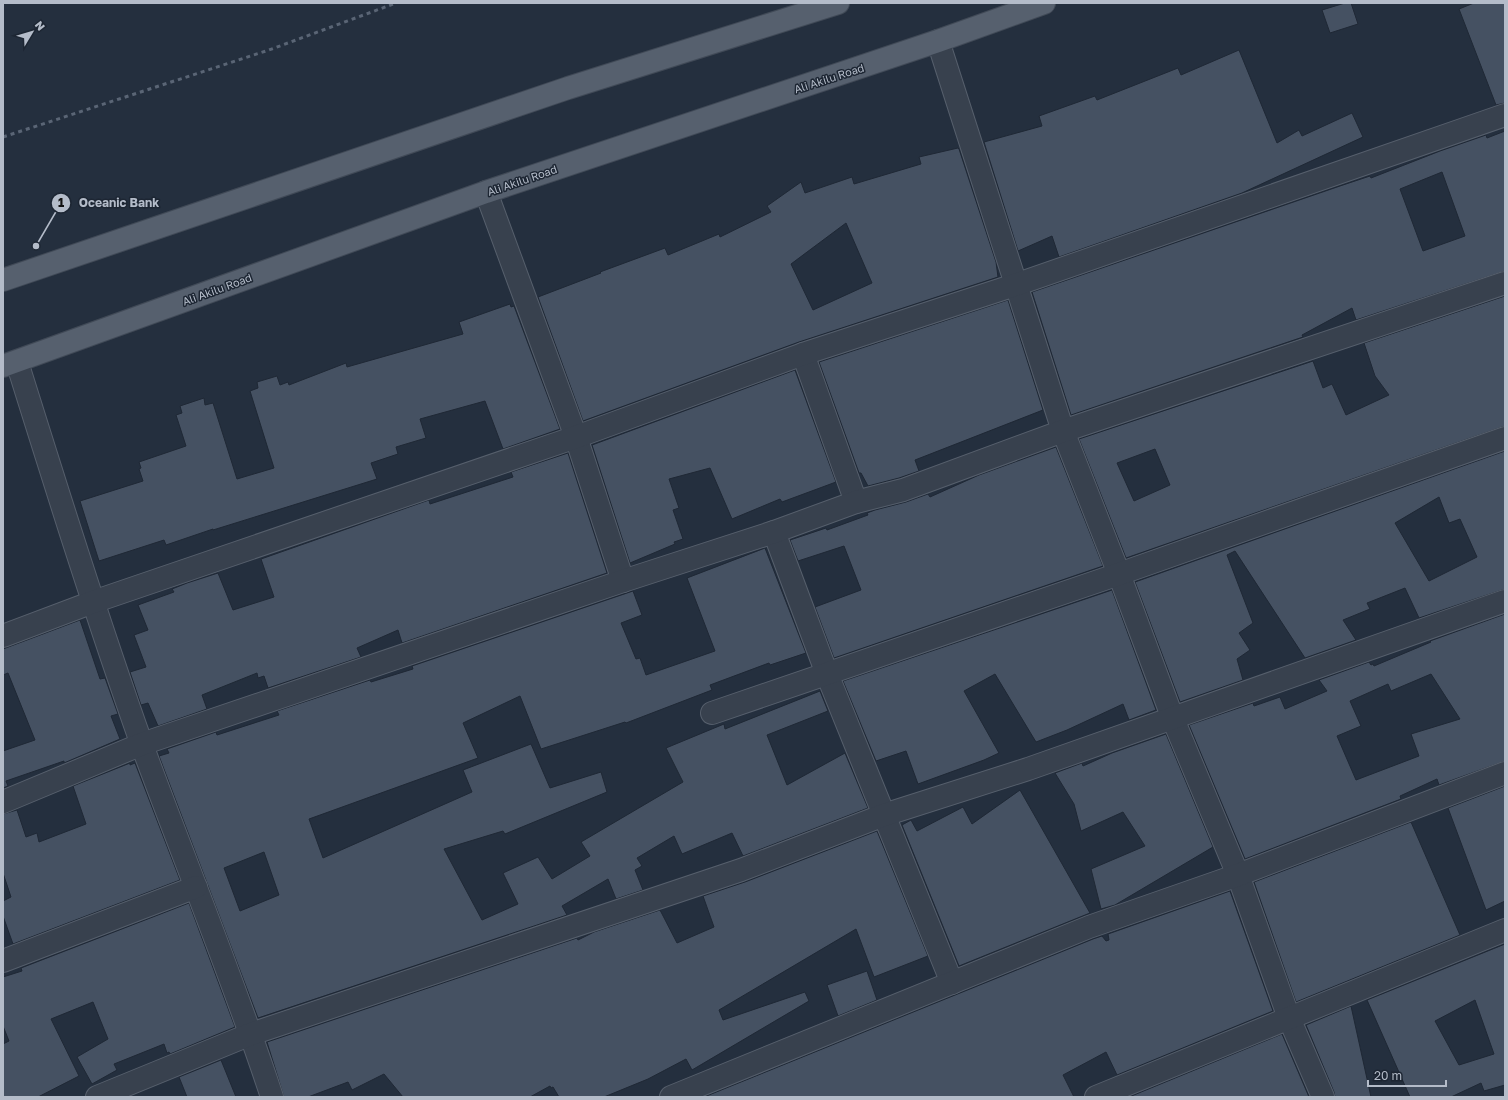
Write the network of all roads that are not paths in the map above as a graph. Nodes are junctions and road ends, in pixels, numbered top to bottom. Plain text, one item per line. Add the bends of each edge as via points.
1 (838, 3) edge
2 (1044, 3) edge
3 (938, 41) junction
4 (1505, 116) edge
5 (486, 192) junction
6 (3, 280) edge
7 (1505, 283) edge
8 (1015, 285) junction
9 (803, 354) junction
10 (10, 364) edge
11 (1063, 431) junction
12 (576, 437) junction
13 (1505, 438) edge
14 (856, 502) junction
15 (774, 532) junction
16 (1118, 574) junction
17 (623, 581) junction
18 (1505, 601) edge
19 (93, 602) junction
20 (3, 636) edge
21 (827, 674) junction
22 (712, 713) dead end
23 (1173, 719) junction
24 (142, 744) junction
25 (1505, 773) edge
26 (3, 802) edge
27 (884, 815) junction
28 (1238, 875) junction
29 (196, 887) junction
30 (1505, 930) edge
31 (3, 961) edge
32 (952, 983) junction
33 (1289, 1018) junction
34 (251, 1034) junction
35 (97, 1097) edge
36 (272, 1097) edge
37 (672, 1097) edge
38 (1096, 1097) edge
39 (1323, 1097) edge

1 - 6 main road via 568,88
2 - 3 main road, Ali Akilu Road
3 - 5 main road, Ali Akilu Road
3 - 8 street
4 - 8 street
5 - 10 main road, Ali Akilu Road
5 - 12 street
7 - 11 street
8 - 9 street
8 - 11 street
9 - 12 street
9 - 14 street
10 - 19 street
11 - 14 street via 903,490
11 - 16 street
12 - 17 street
12 - 19 street
13 - 16 street
14 - 15 street
15 - 17 street
15 - 21 street
16 - 21 street
16 - 23 street
17 - 24 street
18 - 23 street
19 - 20 street
19 - 24 street
21 - 22 street
21 - 27 street
23 - 27 street
23 - 28 street
24 - 26 street
24 - 29 street
25 - 28 street
27 - 32 street
27 - 34 street via 741,870
28 - 32 street via 1089,927
28 - 33 street
29 - 31 street
29 - 34 street
30 - 33 street
32 - 37 street
33 - 38 street
33 - 39 street
34 - 35 street
34 - 36 street

